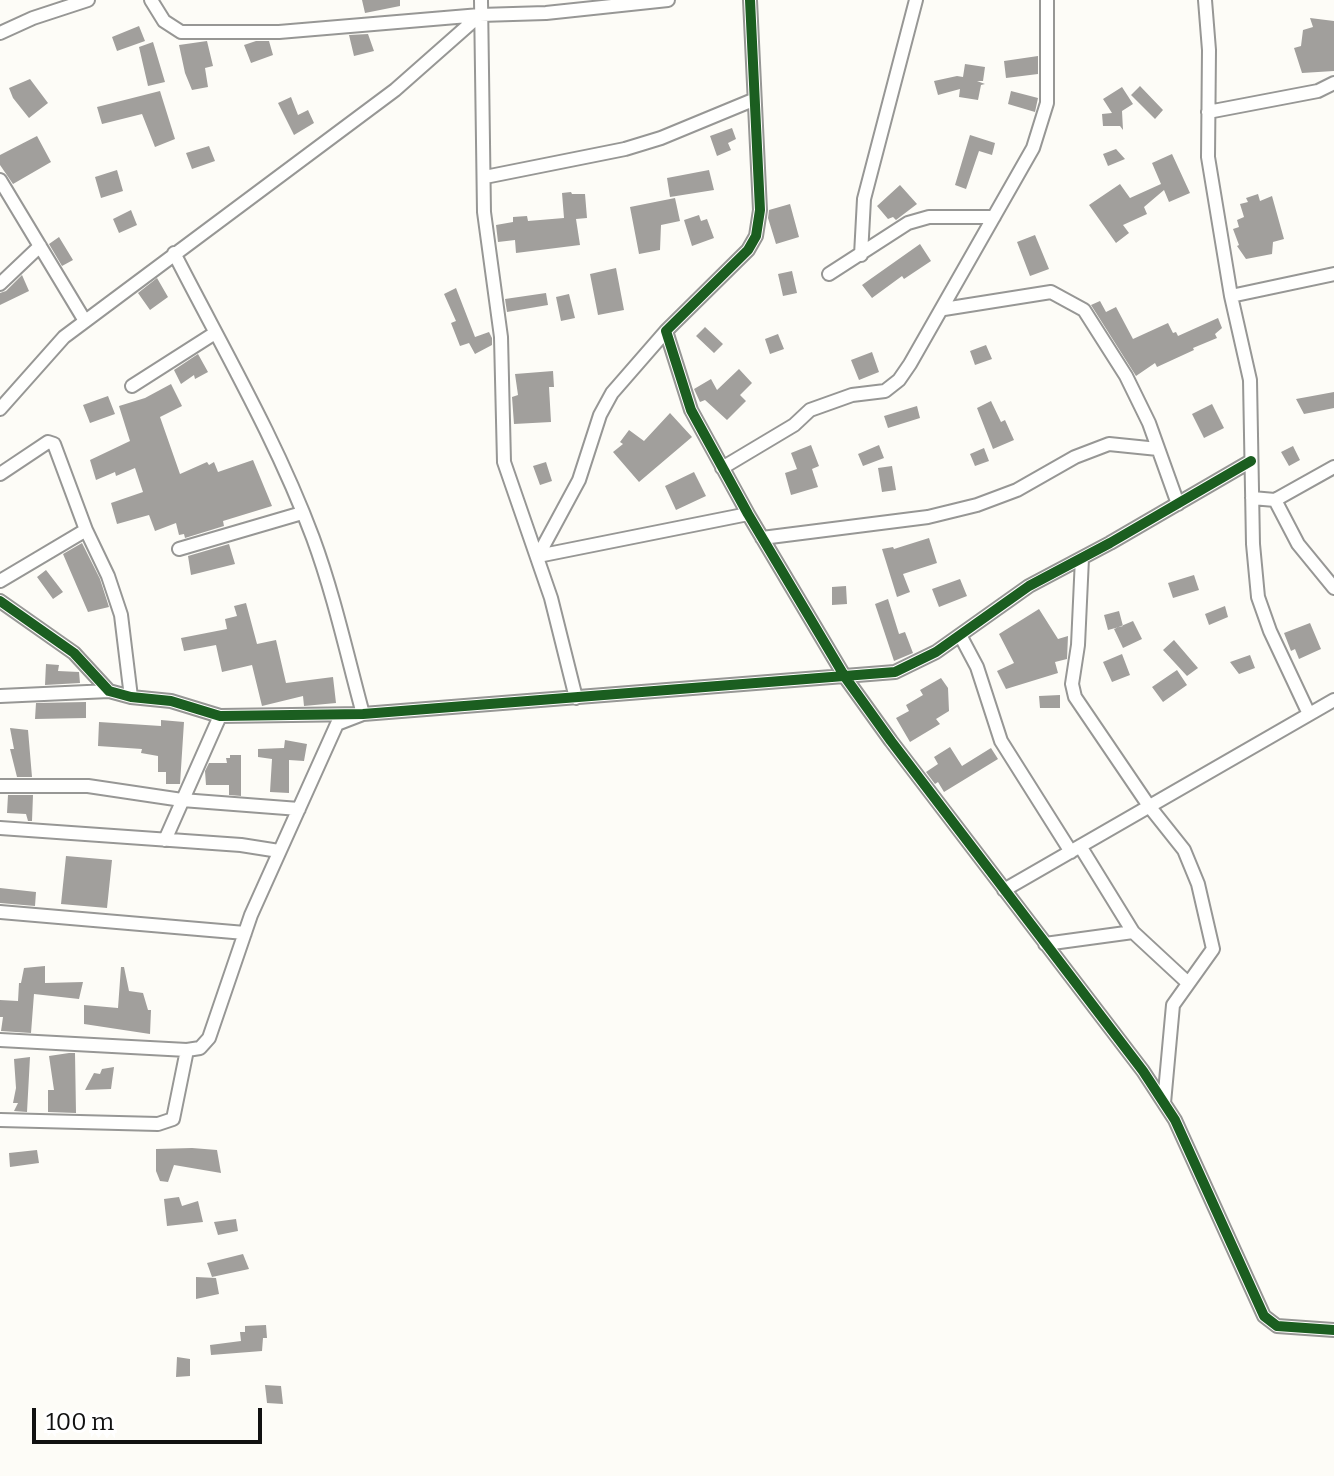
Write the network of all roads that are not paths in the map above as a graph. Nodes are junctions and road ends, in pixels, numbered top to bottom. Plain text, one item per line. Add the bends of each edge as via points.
1 (88, 0) edge
2 (151, 0) edge
3 (481, 0) edge
4 (574, 0) edge
5 (668, 0) edge
6 (750, 0) edge
7 (916, 0) edge
8 (1047, 0) edge
9 (1205, 0) edge
10 (546, 13) junction
11 (480, 15) junction
12 (0, 33) edge
13 (1334, 83) edge
14 (753, 100) junction
15 (1208, 112) junction
16 (485, 177) junction
17 (0, 180) edge
18 (994, 217) junction
19 (40, 246) junction
20 (174, 253) junction
21 (861, 255) junction
22 (829, 274) dead end
23 (1334, 274) edge
24 (0, 284) edge
25 (1231, 296) junction
26 (944, 309) junction
27 (85, 321) junction
28 (666, 331) junction
29 (215, 333) junction
30 (132, 386) dead end
31 (0, 409) edge
32 (1158, 449) junction
33 (1251, 461) junction
34 (1334, 467) edge
35 (722, 468) junction
36 (0, 474) edge
37 (1252, 498) junction
38 (1275, 500) junction
39 (1178, 504) junction
40 (302, 513) junction
41 (748, 514) junction
42 (86, 530) junction
43 (762, 538) junction
44 (179, 549) dead end
45 (538, 556) junction
46 (1082, 558) junction
47 (0, 581) edge
48 (1334, 588) edge
49 (0, 601) edge
50 (960, 635) junction
51 (845, 677) junction
52 (109, 691) junction
53 (0, 696) edge
54 (131, 697) junction
55 (576, 698) junction
56 (1334, 700) edge
57 (363, 714) junction
58 (1309, 714) junction
59 (220, 716) junction
60 (0, 786) edge
61 (182, 800) junction
62 (1149, 806) junction
63 (299, 809) junction
64 (0, 828) edge
65 (165, 840) junction
66 (1075, 849) junction
67 (279, 851) junction
68 (1004, 890) junction
69 (0, 912) edge
70 (1133, 932) junction
71 (245, 933) junction
72 (1045, 944) junction
73 (1188, 983) junction
74 (0, 1040) edge
75 (187, 1050) junction
76 (1164, 1103) junction
77 (0, 1120) edge
78 (1334, 1330) edge

1 - 12 street
2 - 11 street via 164,21 181,32 279,32
3 - 11 street
4 - 10 street
5 - 10 street
6 - 14 street
7 - 21 street via 864,199
8 - 18 street via 1047,103 1033,148
9 - 15 street
10 - 11 street
11 - 16 street
11 - 20 street via 395,90
13 - 15 street via 1318,91
14 - 16 street via 637,145
14 - 28 street via 760,210 756,236
15 - 25 street via 1208,157
16 - 45 street via 484,212 501,337 504,462
17 - 19 street
18 - 21 street via 929,217 908,223
18 - 26 street
19 - 24 street
19 - 27 street
20 - 27 street
20 - 29 street
21 - 22 street
23 - 25 street
25 - 33 street via 1250,380
26 - 32 street via 1051,292 1084,310 1126,376
26 - 35 street via 899,380 885,391 852,395 810,410
27 - 31 street
28 - 35 street via 691,410
28 - 45 street via 612,393 579,480
29 - 30 street
29 - 40 street via 277,451
32 - 39 street
32 - 43 street via 1109,444 1017,490 928,517
33 - 37 street
33 - 39 street
34 - 38 street
35 - 41 street
36 - 42 street via 52,443
37 - 38 street
37 - 58 street via 1258,597
38 - 48 street via 1298,544
39 - 46 street
40 - 44 street
40 - 57 street via 329,584
41 - 43 street
41 - 45 street
42 - 47 street
42 - 54 street via 121,615
43 - 51 street
45 - 55 street
46 - 50 street via 1029,586
46 - 62 street via 1075,697
49 - 52 street via 74,653
50 - 51 street via 895,672
50 - 66 street via 977,667 1001,741
51 - 55 street
51 - 68 street
52 - 53 street
52 - 54 street
54 - 59 street via 171,701
55 - 57 street
56 - 58 street
57 - 59 street
57 - 63 street via 337,724
58 - 62 street
59 - 61 street
60 - 61 street via 88,786
61 - 63 street
61 - 65 street
62 - 66 street
62 - 73 street via 1184,850 1213,949
63 - 67 street
64 - 65 street
65 - 67 street
66 - 68 street
66 - 70 street
67 - 71 street
68 - 72 street
69 - 71 street
70 - 72 street
70 - 73 street
71 - 75 street via 209,1038 200,1048
72 - 76 street
73 - 76 street via 1170,1014
74 - 75 street
75 - 77 street via 173,1119 158,1124
76 - 78 street via 1264,1316 1277,1326

